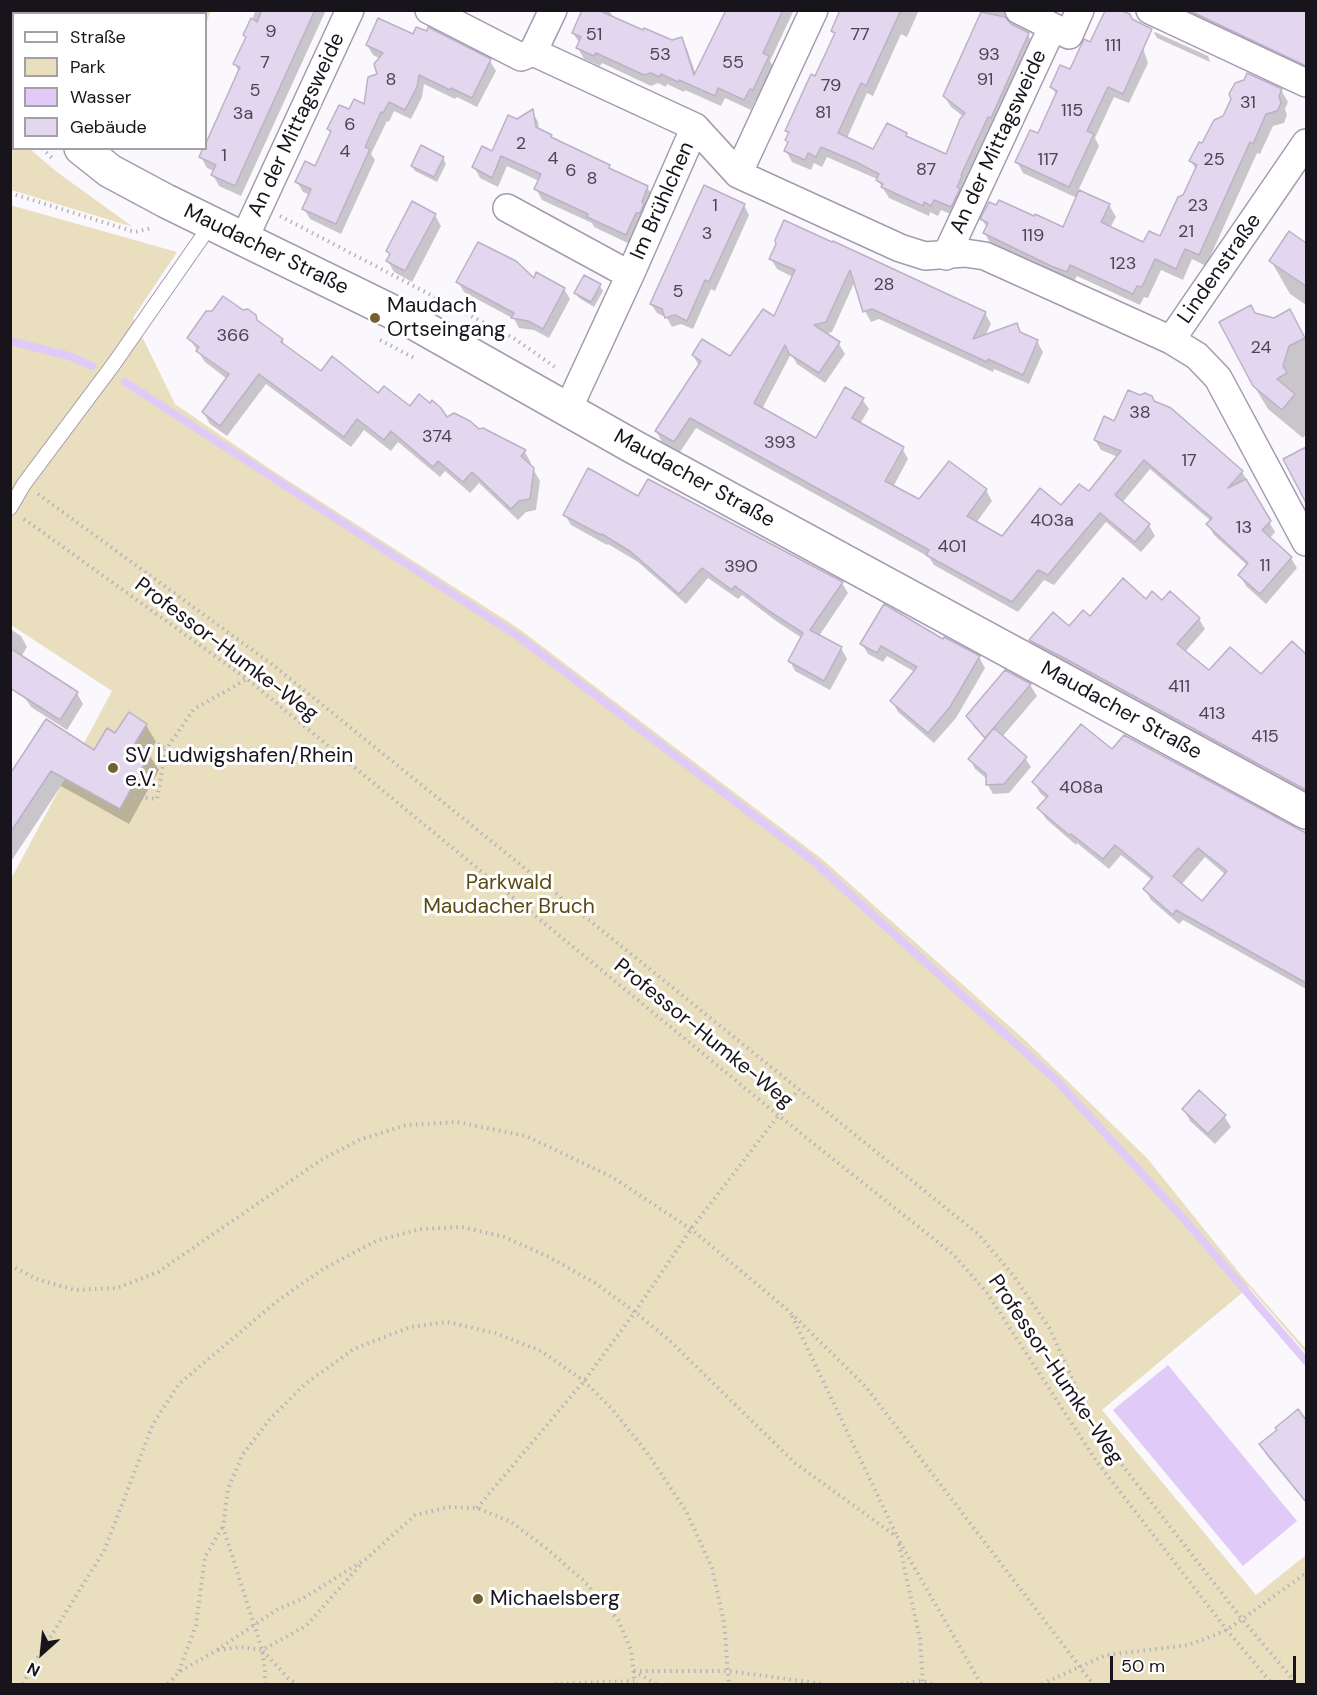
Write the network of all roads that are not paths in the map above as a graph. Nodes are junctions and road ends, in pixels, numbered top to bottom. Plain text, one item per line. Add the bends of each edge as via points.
1 (350, 10) edge
2 (429, 10) edge
3 (553, 10) edge
4 (814, 10) edge
5 (1080, 10) edge
6 (1150, 10) edge
7 (1034, 16) edge
8 (533, 52) junction
9 (1306, 83) edge
10 (695, 127) junction
11 (1306, 143) edge
12 (84, 150) edge
13 (738, 174) junction
14 (507, 208) dead end
15 (212, 223) junction
16 (244, 239) junction
17 (946, 256) junction
18 (630, 276) junction
19 (1171, 340) junction
20 (568, 409) junction
21 (15, 513) edge
22 (1306, 542) edge
23 (1306, 812) edge

1 - 16 street, An der Mittagsweide
2 - 8 street, An der Mittagsweide via 521,57
3 - 8 street
4 - 13 street
5 - 7 street, An der Mittagsweide via 1069,35
6 - 9 street
7 - 17 street, An der Mittagsweide
8 - 10 street, An der Mittagsweide
10 - 13 street, An der Mittagsweide
10 - 18 street, Im Brühlchen
11 - 19 street, Lindenstraße
12 - 15 street, Maudacher Straße via 110,171
13 - 17 street, An der Mittagsweide via 900,248 925,256
14 - 18 street, Im Brühlchen
15 - 16 street, Maudacher Straße
15 - 21 lane via 24,484
16 - 20 street, Maudacher Straße via 413,322
17 - 19 street, An der Mittagsweide via 985,256
18 - 20 street, Im Brühlchen
19 - 22 street, Lindenstraße via 1197,356 1218,378
20 - 23 street, Maudacher Straße

